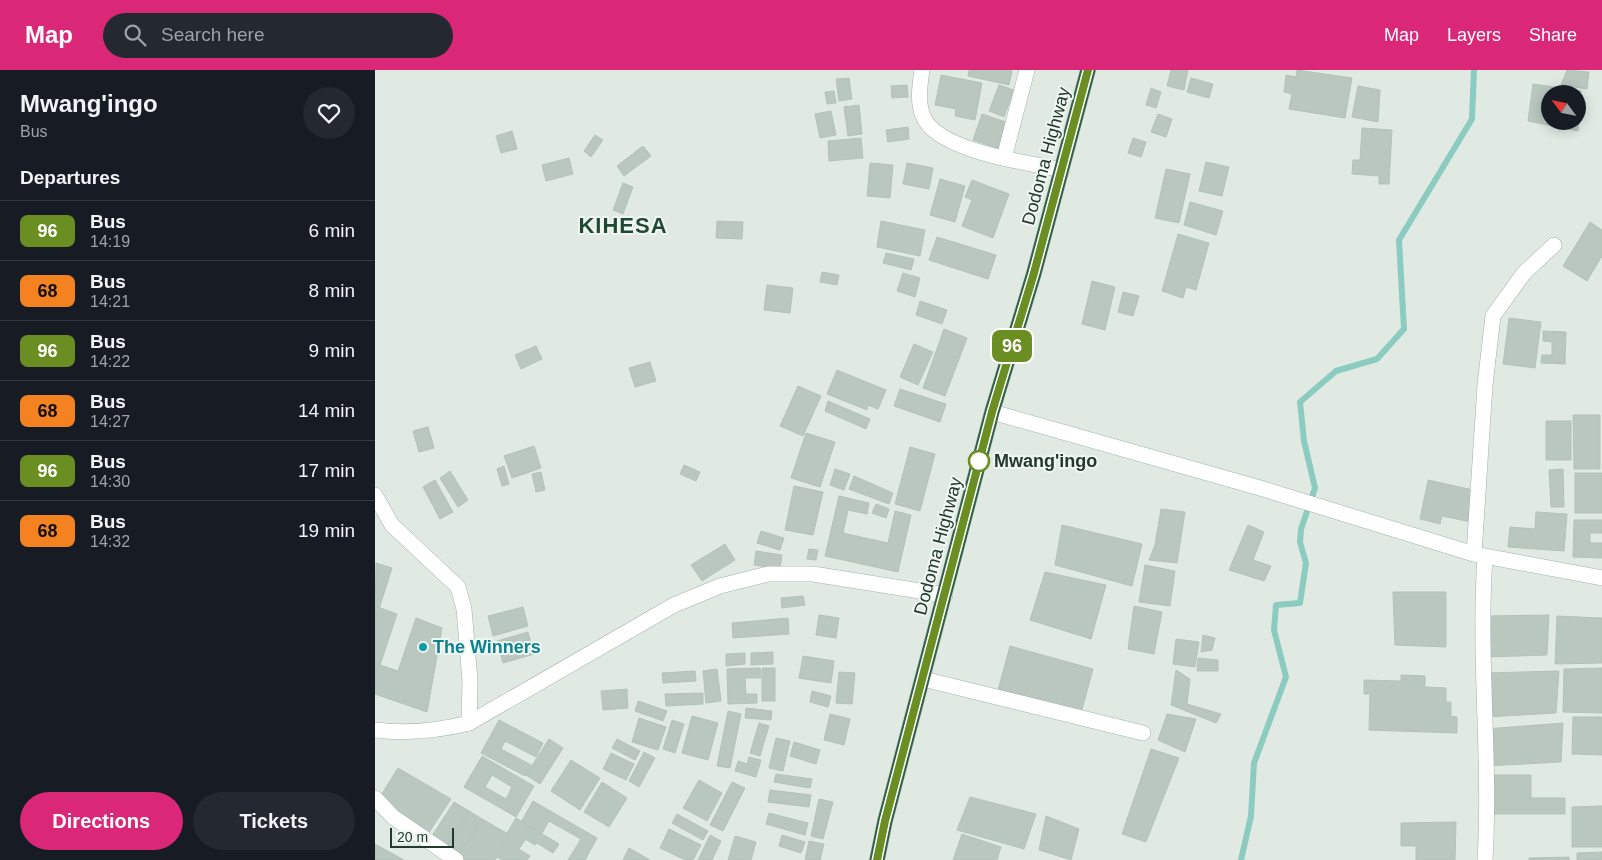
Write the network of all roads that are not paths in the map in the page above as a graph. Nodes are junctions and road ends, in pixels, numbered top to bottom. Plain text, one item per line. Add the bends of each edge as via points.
1 (922, 70) edge
2 (1027, 70) edge
3 (1088, 70) edge
4 (1004, 158) junction
5 (1062, 170) junction
6 (1553, 245) dead end
7 (992, 412) junction
8 (375, 494) edge
9 (1479, 556) junction
10 (1602, 578) edge
11 (945, 594) junction
12 (923, 679) junction
13 (469, 722) junction
14 (375, 730) edge
15 (1143, 732) dead end
16 (375, 798) edge
17 (456, 860) edge
18 (877, 860) edge
19 (1485, 860) edge

1 - 4 street via 919,98 923,117 936,132 953,142
2 - 4 street
3 - 5 highway, Dodoma Highway
4 - 5 street
5 - 7 highway, Dodoma Highway
6 - 9 street via 1524,274 1493,316 1485,385
7 - 9 street via 1260,488
7 - 11 highway, Dodoma Highway
8 - 13 street via 392,525 458,587 464,609 470,681
9 - 10 street
9 - 19 street via 1486,758
11 - 12 highway, Dodoma Highway
11 - 13 street via 813,574 768,574 720,586 673,605
12 - 15 street
12 - 18 highway, Dodoma Highway
13 - 14 street via 440,730 410,733
16 - 17 street via 393,817

